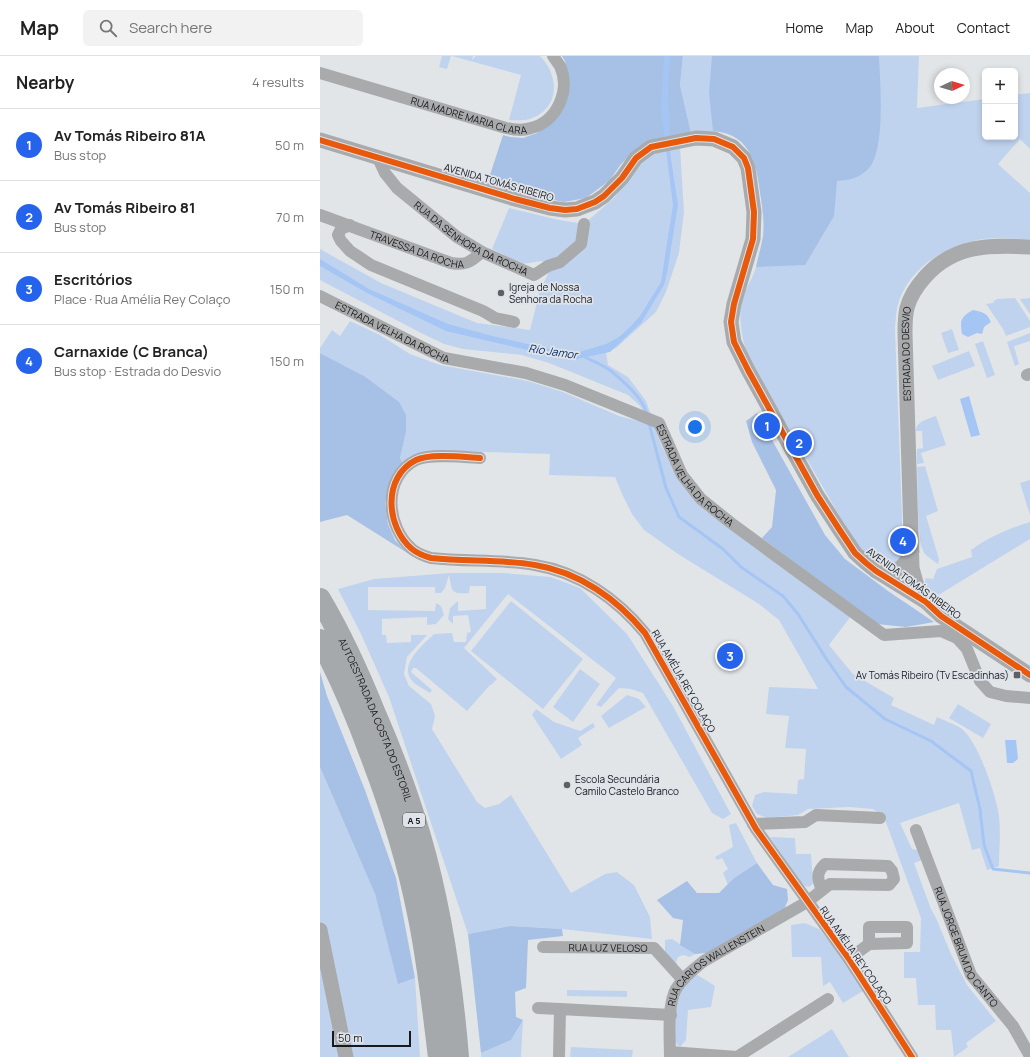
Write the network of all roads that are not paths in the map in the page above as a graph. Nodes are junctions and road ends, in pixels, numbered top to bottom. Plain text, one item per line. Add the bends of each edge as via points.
1 (553, 56) edge
2 (320, 73) edge
3 (320, 140) edge
4 (378, 158) junction
5 (320, 215) edge
6 (584, 224) dead end
7 (350, 225) junction
8 (1030, 247) edge
9 (482, 252) junction
10 (320, 296) edge
11 (514, 322) dead end
12 (480, 458) dead end
13 (912, 550) junction
14 (876, 571) junction
15 (320, 599) edge
16 (926, 602) junction
17 (320, 640) edge
18 (1030, 674) edge
19 (1030, 698) edge
20 (880, 818) dead end
21 (753, 824) junction
22 (916, 830) dead end
23 (822, 890) junction
24 (807, 902) junction
25 (320, 930) edge
26 (869, 944) dead end
27 (544, 947) dead end
28 (849, 959) junction
29 (683, 980) junction
30 (828, 999) dead end
31 (538, 1008) dead end
32 (560, 1009) junction
33 (671, 1015) junction
34 (670, 1055) edge
35 (1030, 1056) edge
36 (346, 1057) edge
37 (439, 1057) edge
38 (458, 1057) edge
39 (559, 1057) edge
40 (737, 1057) edge
41 (912, 1057) edge

1 - 2 street, RUA MADRE MARIA CLARA via 560,67 564,84 557,109 540,125 518,130
3 - 4 street, AVENIDA TOMÁS RIBEIRO
4 - 9 street, RUA DA SENHORA DA ROCHA via 396,188 458,237
4 - 14 street, AVENIDA TOMÁS RIBEIRO via 514,199 565,210 577,209 604,196 622,178 636,158 651,147 696,138 720,140 733,147 744,158 748,168 754,212 753,239 731,322 734,342 817,495 855,553
5 - 7 street
6 - 9 street, RUA DA SENHORA DA ROCHA via 581,244 560,262 534,275
7 - 9 street, TRAVESSA DA ROCHA via 451,263 467,263
7 - 11 street via 341,229 338,235 341,241 350,251 371,265 495,318
8 - 13 street, ESTRADA DO DESVIO via 975,248 955,254 933,268 916,287 907,309 905,333
10 - 19 street, ESTRADA VELHA DA ROCHA via 444,358 526,373 565,385 659,423 682,475 701,499 731,523 884,635 941,632 957,638 967,649 980,681 990,692
12 - 21 street, RUA AMÉLIA REY COLAÇO via 424,458 416,460 406,468 393,487 390,503 396,526 404,540 419,554 431,558 534,564 552,568 587,583 623,609 645,633
13 - 14 street via 905,564 892,572
13 - 16 street, ESTRADA DO DESVIO via 915,580
14 - 16 street, AVENIDA TOMÁS RIBEIRO
15 - 38 highway, AUTOESTRADA DA COSTA DO ESTORIL / A 5 via 360,676 396,765 420,836 444,943
16 - 18 street, AVENIDA TOMÁS RIBEIRO via 942,616
17 - 37 highway, AUTOESTRADA DA COSTA DO ESTORIL / A 5 via 360,728 399,836 426,955
20 - 21 street via 816,815 805,822
21 - 24 street, RUA AMÉLIA REY COLAÇO
22 - 35 street, RUA JORGE BRUM DO CANTO via 971,975 1013,1026
23 - 23 street via 830,884 889,885 894,879 888,866 825,864 820,870 818,880
23 - 24 street, RUA CARLOS WALLENSTEIN
24 - 28 street, RUA AMÉLIA REY COLAÇO
24 - 29 street, RUA CARLOS WALLENSTEIN via 704,961
25 - 36 street
26 - 28 street
27 - 29 street, RUA LUZ VELOSO via 654,948
28 - 41 street, RUA AMÉLIA REY COLAÇO
29 - 33 street, RUA CARLOS WALLENSTEIN via 675,990
30 - 40 street
31 - 32 street
32 - 33 street
32 - 39 street
33 - 34 street, RUA CARLOS WALLENSTEIN
34 - 40 street

